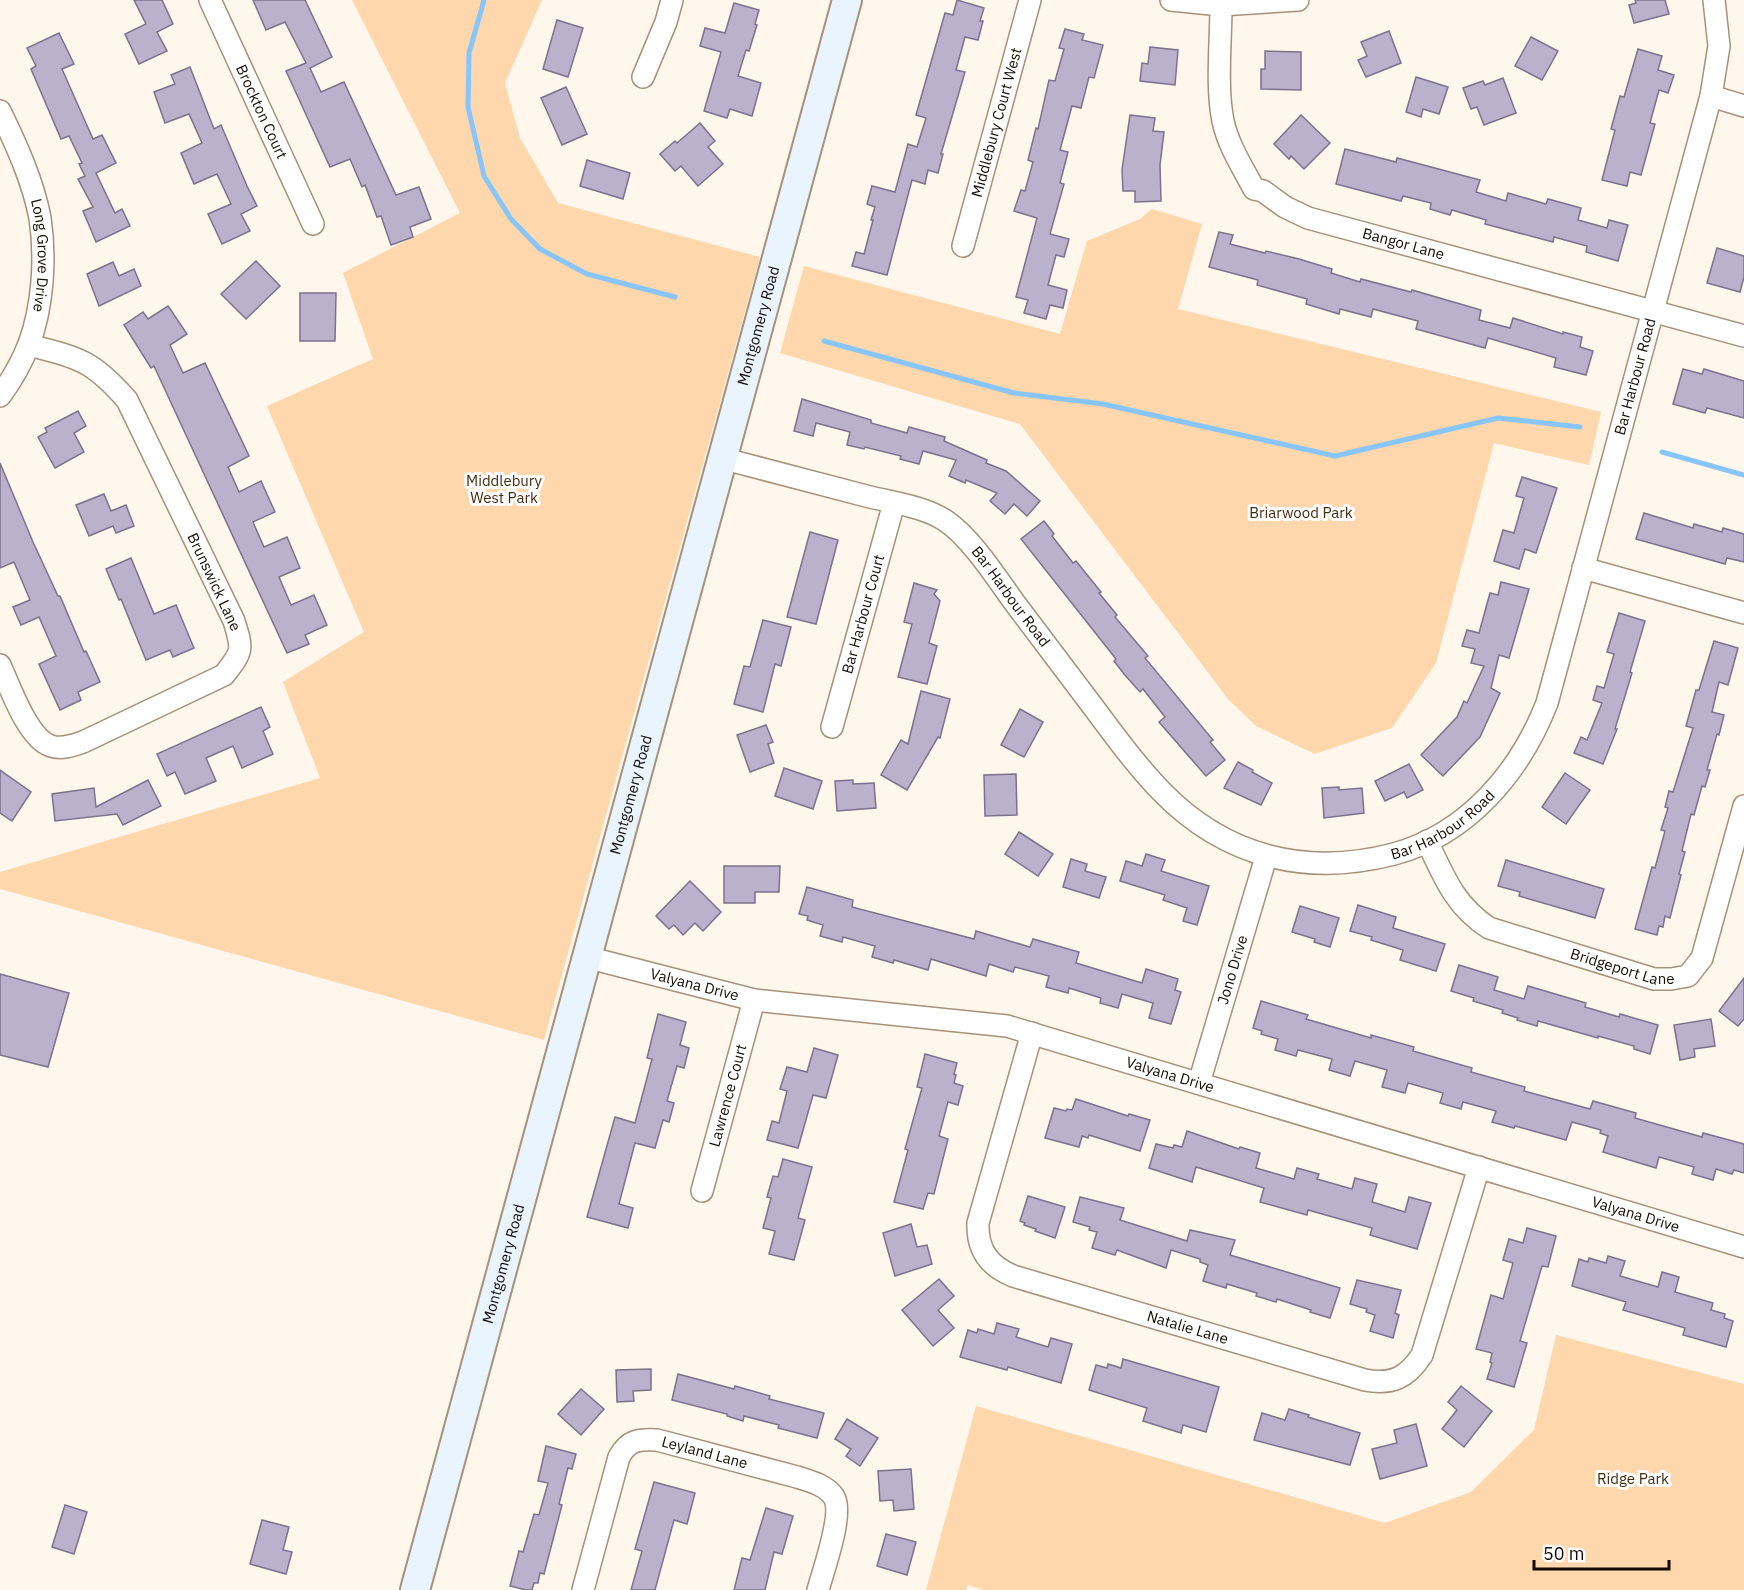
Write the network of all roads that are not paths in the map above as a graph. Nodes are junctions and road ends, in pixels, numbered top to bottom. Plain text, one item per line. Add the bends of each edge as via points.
1 (210, 0) edge
2 (672, 0) edge
3 (847, 0) edge
4 (1030, 0) edge
5 (1171, 0) edge
6 (1298, 0) edge
7 (1714, 0) edge
8 (1221, 5) junction
9 (643, 77) dead end
10 (1711, 96) junction
11 (1744, 106) edge
12 (0, 111) edge
13 (313, 224) dead end
14 (963, 246) dead end
15 (1653, 312) junction
16 (1744, 336) edge
17 (29, 345) junction
18 (0, 396) edge
19 (721, 458) junction
20 (894, 503) junction
21 (1583, 568) junction
22 (1744, 613) edge
23 (0, 665) edge
24 (832, 727) dead end
25 (1744, 806) edge
26 (1427, 841) junction
27 (1266, 857) junction
28 (586, 957) junction
29 (754, 1000) junction
30 (1032, 1033) junction
31 (1199, 1083) junction
32 (1479, 1167) junction
33 (702, 1191) dead end
34 (1744, 1247) edge
35 (415, 1590) edge
36 (583, 1590) edge
37 (818, 1590) edge

1 - 13 street, Brockton Court
2 - 9 street
3 - 19 street, Montgomery Road
4 - 14 street, Middlebury Court West
5 - 8 street
6 - 8 street
7 - 10 street, Bar Harbour Road via 1719,45
8 - 15 street, Bangor Lane via 1223,123 1254,189 1308,218
10 - 11 street
10 - 15 street, Bar Harbour Road
12 - 17 street, Long Grove Drive via 31,185 39,217 41,286
15 - 16 street, Bangor Lane
15 - 21 street, Bar Harbour Road
17 - 18 street, Long Grove Drive
17 - 23 street, Brunswick Lane via 74,356 92,365 127,400 234,621 241,646 224,675 66,747 51,746 32,731
19 - 20 street, Bar Harbour Road
19 - 28 street, Montgomery Road
20 - 24 street, Bar Harbour Court
20 - 27 street, Bar Harbour Road via 934,514 958,530 1134,761 1162,792 1213,833
21 - 22 street
21 - 26 street, Bar Harbour Road via 1547,703 1528,746 1479,806
25 - 26 street, Bridgeport Lane via 1702,958 1688,976 1671,979 1654,979 1489,928 1459,903
26 - 27 street, Bar Harbour Road via 1370,860 1340,863
27 - 31 street, Jono Drive
28 - 29 street, Valyana Drive
28 - 35 street, Montgomery Road
29 - 30 street, Valyana Drive via 988,1023
29 - 33 street, Lawrence Court
30 - 31 street, Valyana Drive
30 - 32 street, Natalie Lane via 978,1223 979,1241 987,1259 1013,1276 1365,1380 1389,1382 1402,1377 1422,1355
31 - 32 street, Valyana Drive
32 - 34 street, Valyana Drive
36 - 37 street, Leyland Lane via 619,1457 631,1443 641,1439 797,1477 824,1488 835,1498 837,1511

